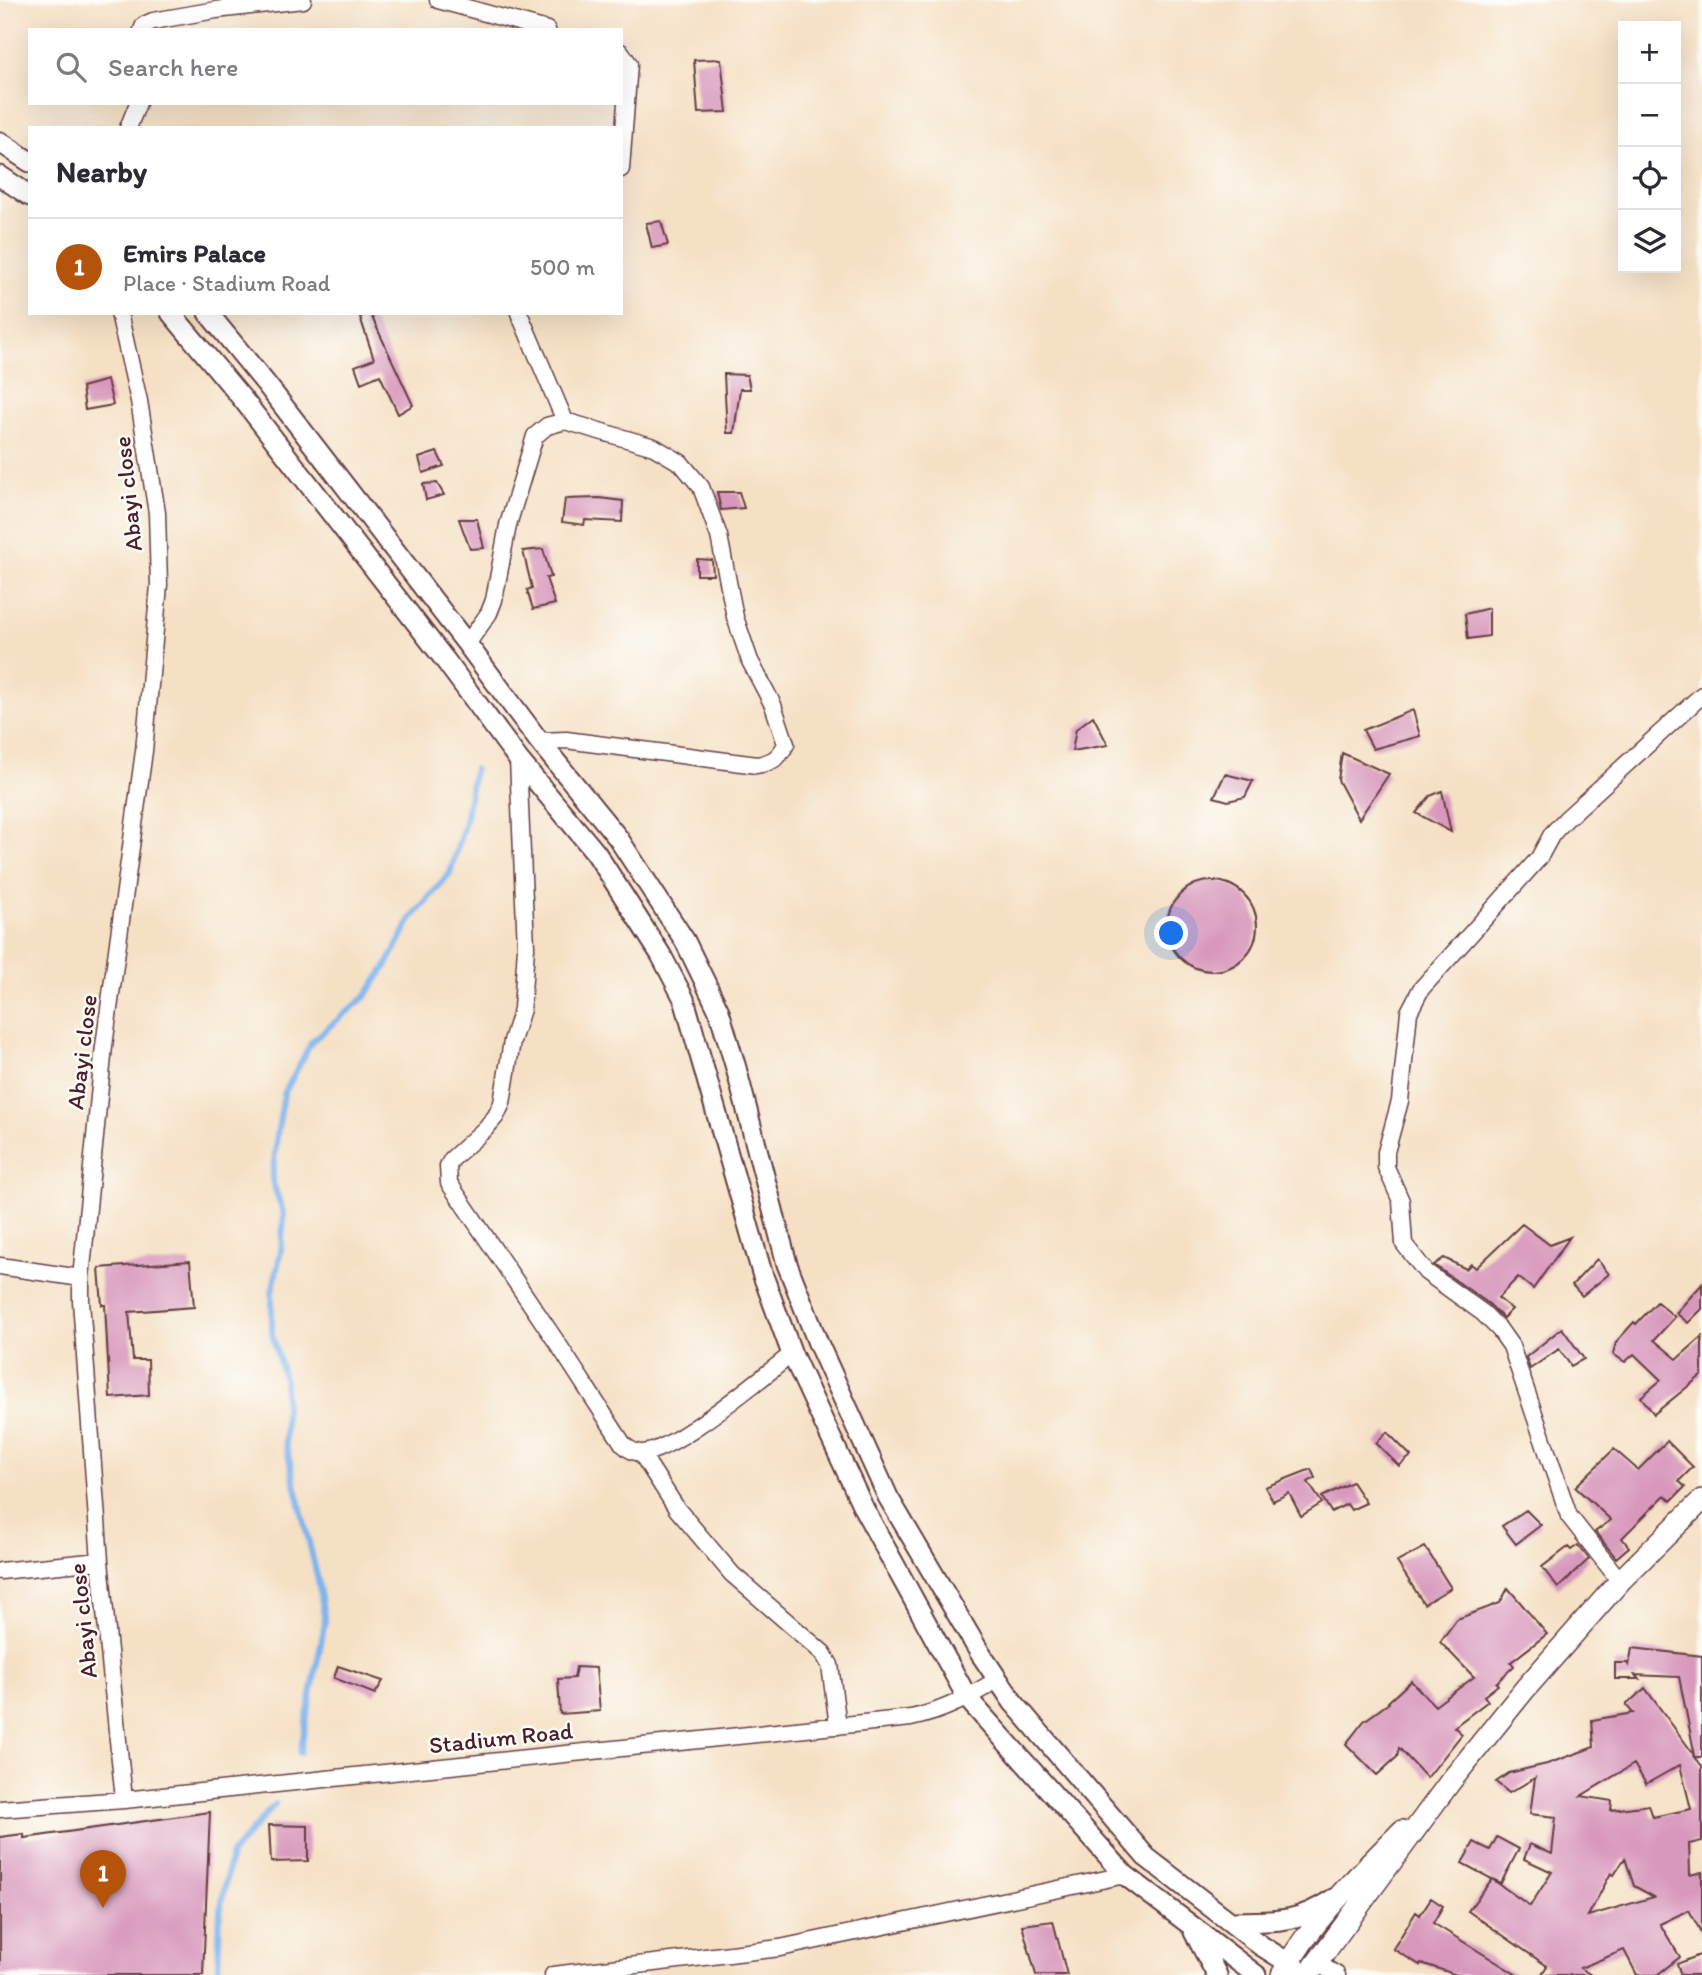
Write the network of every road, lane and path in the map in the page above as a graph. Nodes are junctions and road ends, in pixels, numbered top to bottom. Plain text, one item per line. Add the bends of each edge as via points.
1 (303, 0) edge
2 (438, 0) edge
3 (143, 28) edge
4 (540, 28) edge
5 (623, 55) edge
6 (137, 105) edge
7 (129, 126) edge
8 (0, 142) edge
9 (623, 143) edge
10 (28, 161) edge
11 (0, 176) edge
12 (28, 195) edge
13 (119, 315) edge
14 (174, 315) edge
15 (210, 315) edge
16 (520, 315) edge
17 (565, 421) junction
18 (467, 644) junction
19 (1702, 695) edge
20 (539, 741) junction
21 (518, 759) junction
22 (0, 1266) edge
23 (81, 1278) junction
24 (792, 1354) junction
25 (641, 1453) junction
26 (1702, 1500) edge
27 (100, 1561) junction
28 (0, 1571) edge
29 (1620, 1581) junction
30 (998, 1679) junction
31 (968, 1699) junction
32 (838, 1726) junction
33 (1450, 1782) junction
34 (124, 1800) junction
35 (0, 1809) edge
36 (1125, 1875) junction
37 (1337, 1896) junction
38 (1188, 1922) junction
39 (1231, 1922) junction
40 (1285, 1970) edge
41 (1311, 1971) edge
42 (553, 1975) edge
43 (1217, 1975) edge
44 (1256, 1975) edge
45 (1336, 1975) edge

1 - 3 street via 153,21
2 - 4 street
5 - 9 street via 629,64
6 - 7 street
8 - 10 street
11 - 12 street
13 - 23 street, Abayi close via 157,513 159,585 144,751 104,1046
14 - 21 street via 262,423
15 - 18 street
16 - 17 street
17 - 18 street via 547,426 535,436 508,525 494,600
17 - 20 street via 654,447 681,463 701,487 719,536 735,617 786,744 771,762 757,765 566,740
18 - 20 street
19 - 29 street via 1566,819 1539,858 1421,989 1409,1012 1401,1101 1386,1152 1386,1167 1401,1201 1404,1244 1426,1272 1483,1313 1511,1346 1569,1516
20 - 30 street via 618,838 685,941 709,989 736,1068 787,1265 818,1343 888,1497
21 - 24 street via 596,853 684,999 762,1273
21 - 25 street via 525,933 522,1009 506,1067 502,1103 496,1116 452,1159 447,1175 623,1444
22 - 23 street
23 - 27 street, Abayi close via 81,1331
24 - 25 street via 697,1427 656,1450
24 - 31 street via 864,1509
25 - 32 street via 677,1509 732,1574 823,1653 830,1665
26 - 29 main road
27 - 28 street
27 - 34 street, Abayi close
29 - 33 main road
30 - 31 street, Stadium Road
30 - 39 street via 1146,1857
31 - 32 street, Stadium Road via 932,1714
31 - 36 street
32 - 34 street, Stadium Road
33 - 37 main road
33 - 41 main road
34 - 35 street, Stadium Road
36 - 38 street
36 - 42 street via 780,1948
37 - 39 street via 1314,1912 1290,1920
37 - 40 main road
38 - 43 street
38 - 44 street
39 - 40 street
40 - 41 street
41 - 45 street

